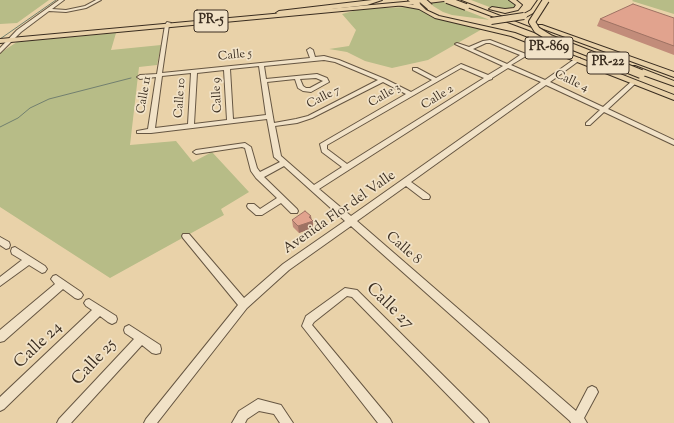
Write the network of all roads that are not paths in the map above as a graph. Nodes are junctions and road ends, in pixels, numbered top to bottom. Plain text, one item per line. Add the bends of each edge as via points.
1 (62, 0) edge
2 (99, 0) edge
3 (379, 0) edge
4 (422, 0) edge
5 (448, 0) edge
6 (454, 0) edge
7 (512, 0) edge
8 (541, 0) edge
9 (546, 0) edge
10 (413, 1) edge
11 (522, 2) edge
12 (468, 4) edge
13 (400, 5) junction
14 (327, 8) junction
15 (421, 8) junction
16 (48, 10) junction
17 (66, 11) junction
18 (78, 13) dead end
19 (279, 13) junction
20 (296, 13) junction
21 (526, 19) junction
22 (169, 22) junction
23 (542, 38) junction
24 (6, 40) edge
25 (457, 44) dead end
26 (470, 49) junction
27 (310, 50) dead end
28 (0, 51) edge
29 (313, 58) junction
30 (578, 59) junction
31 (261, 64) junction
32 (509, 66) junction
33 (227, 68) junction
34 (415, 69) dead end
35 (194, 71) junction
36 (160, 75) junction
37 (674, 76) edge
38 (140, 77) dead end
39 (297, 77) dead end
40 (490, 78) junction
41 (383, 80) junction
42 (436, 80) junction
43 (263, 81) junction
44 (545, 82) junction
45 (634, 82) junction
46 (674, 86) edge
47 (410, 94) junction
48 (674, 98) edge
49 (605, 110) junction
50 (230, 121) junction
51 (270, 121) junction
52 (588, 124) dead end
53 (191, 126) junction
54 (150, 131) junction
55 (139, 132) dead end
56 (674, 143) edge
57 (196, 152) dead end
58 (284, 163) junction
59 (348, 168) junction
60 (258, 176) junction
61 (406, 182) junction
62 (313, 189) junction
63 (426, 197) dead end
64 (282, 199) junction
65 (251, 206) dead end
66 (294, 211) dead end
67 (350, 222) junction
68 (186, 236) dead end
69 (15, 251) dead end
70 (29, 260) junction
71 (42, 269) dead end
72 (0, 282) edge
73 (78, 295) dead end
74 (89, 303) dead end
75 (244, 305) junction
76 (99, 310) junction
77 (112, 319) dead end
78 (129, 330) dead end
79 (0, 337) edge
80 (141, 339) junction
81 (156, 349) dead end
82 (592, 392) dead end
83 (0, 405) edge
84 (578, 422) edge
85 (63, 423) edge
86 (150, 423) edge
87 (238, 423) edge
88 (288, 423) edge
89 (386, 423) edge
90 (483, 423) edge

1 - 16 street
2 - 17 street via 86,7
3 - 19 highway
4 - 10 highway, PR-5
4 - 21 highway, bridge via 430,7 456,17 491,21
5 - 10 highway, PR-5
5 - 12 highway, PR-22, bridge
6 - 12 highway, PR-22, bridge
7 - 12 highway via 519,7 509,11
8 - 21 highway
9 - 46 highway, bridge via 532,22 537,30 550,38
10 - 13 main road, PR-5
10 - 14 main road, PR-5
10 - 15 highway, PR-869
11 - 21 highway via 518,14
12 - 21 highway
12 - 23 highway, PR-22
12 - 46 highway, PR-22
13 - 15 highway
13 - 20 main road, PR-5
14 - 19 main road, PR-5
14 - 20 main road
15 - 30 highway, PR-869 via 429,14 449,21 513,34
16 - 17 street
16 - 24 street
17 - 18 street
19 - 22 main road, PR-5
20 - 22 main road, PR-5
21 - 37 highway
22 - 24 main road, PR-5
22 - 24 main road, PR-5
22 - 36 street, Calle 11
23 - 46 highway, PR-22
23 - 48 highway
24 - 28 street
25 - 26 street, Calle 4
26 - 32 street, Calle 4
26 - 32 street, Calle 2 via 490,42 524,55
27 - 29 street
29 - 31 street, Calle 5
29 - 41 street, Calle 5 via 337,61
30 - 44 street, Avenida Flor del Valle
30 - 45 highway, PR-869
31 - 33 street, Calle 5
31 - 43 street, Calle 8
32 - 40 street, Calle 2
32 - 44 street, Calle 4
33 - 35 street, Calle 5
33 - 50 street, Calle 9
34 - 42 street
35 - 36 street, Calle 5
35 - 53 street, Calle 10
36 - 38 street, Calle 5
36 - 54 street, Calle 11
39 - 43 street
40 - 42 street, Calle 3 via 461,66
40 - 59 street, Calle 2
41 - 47 street, Calle 5
41 - 51 street, Calle 7 via 310,117 296,122
42 - 47 street, Calle 3
43 - 51 street, Calle 8
44 - 49 street, Calle 4
44 - 61 street, Avenida Flor del Valle
45 - 48 highway, PR-869
45 - 49 street
47 - 59 street, Calle 3 via 323,144 324,150
49 - 52 street
49 - 56 street, Calle 4
50 - 51 street, Calle 7
50 - 53 street, Calle 11
51 - 58 street, Calle 8 via 278,158
53 - 54 street, Calle 11
54 - 55 street
57 - 60 street via 243,145 248,148
58 - 60 street
58 - 62 street, Calle 8
59 - 62 street, Calle 2
60 - 64 street
61 - 63 street
61 - 67 street, Avenida Flor del Valle
62 - 67 street, Calle 8
64 - 65 street via 259,213
64 - 66 street
67 - 75 street, Avenida Flor del Valle via 286,267
67 - 84 street, Calle 8
68 - 75 street
69 - 70 street
70 - 71 street
70 - 72 street
73 - 79 street via 59,282
74 - 76 street
75 - 86 street, Avenida Flor del Valle
76 - 77 street
76 - 83 street, Calle 24
78 - 80 street
80 - 81 street
80 - 85 street, Calle 25
82 - 84 street
87 - 88 street via 243,415 258,405 277,409
89 - 90 street, Calle 27 via 306,326 310,319 345,292 354,293

